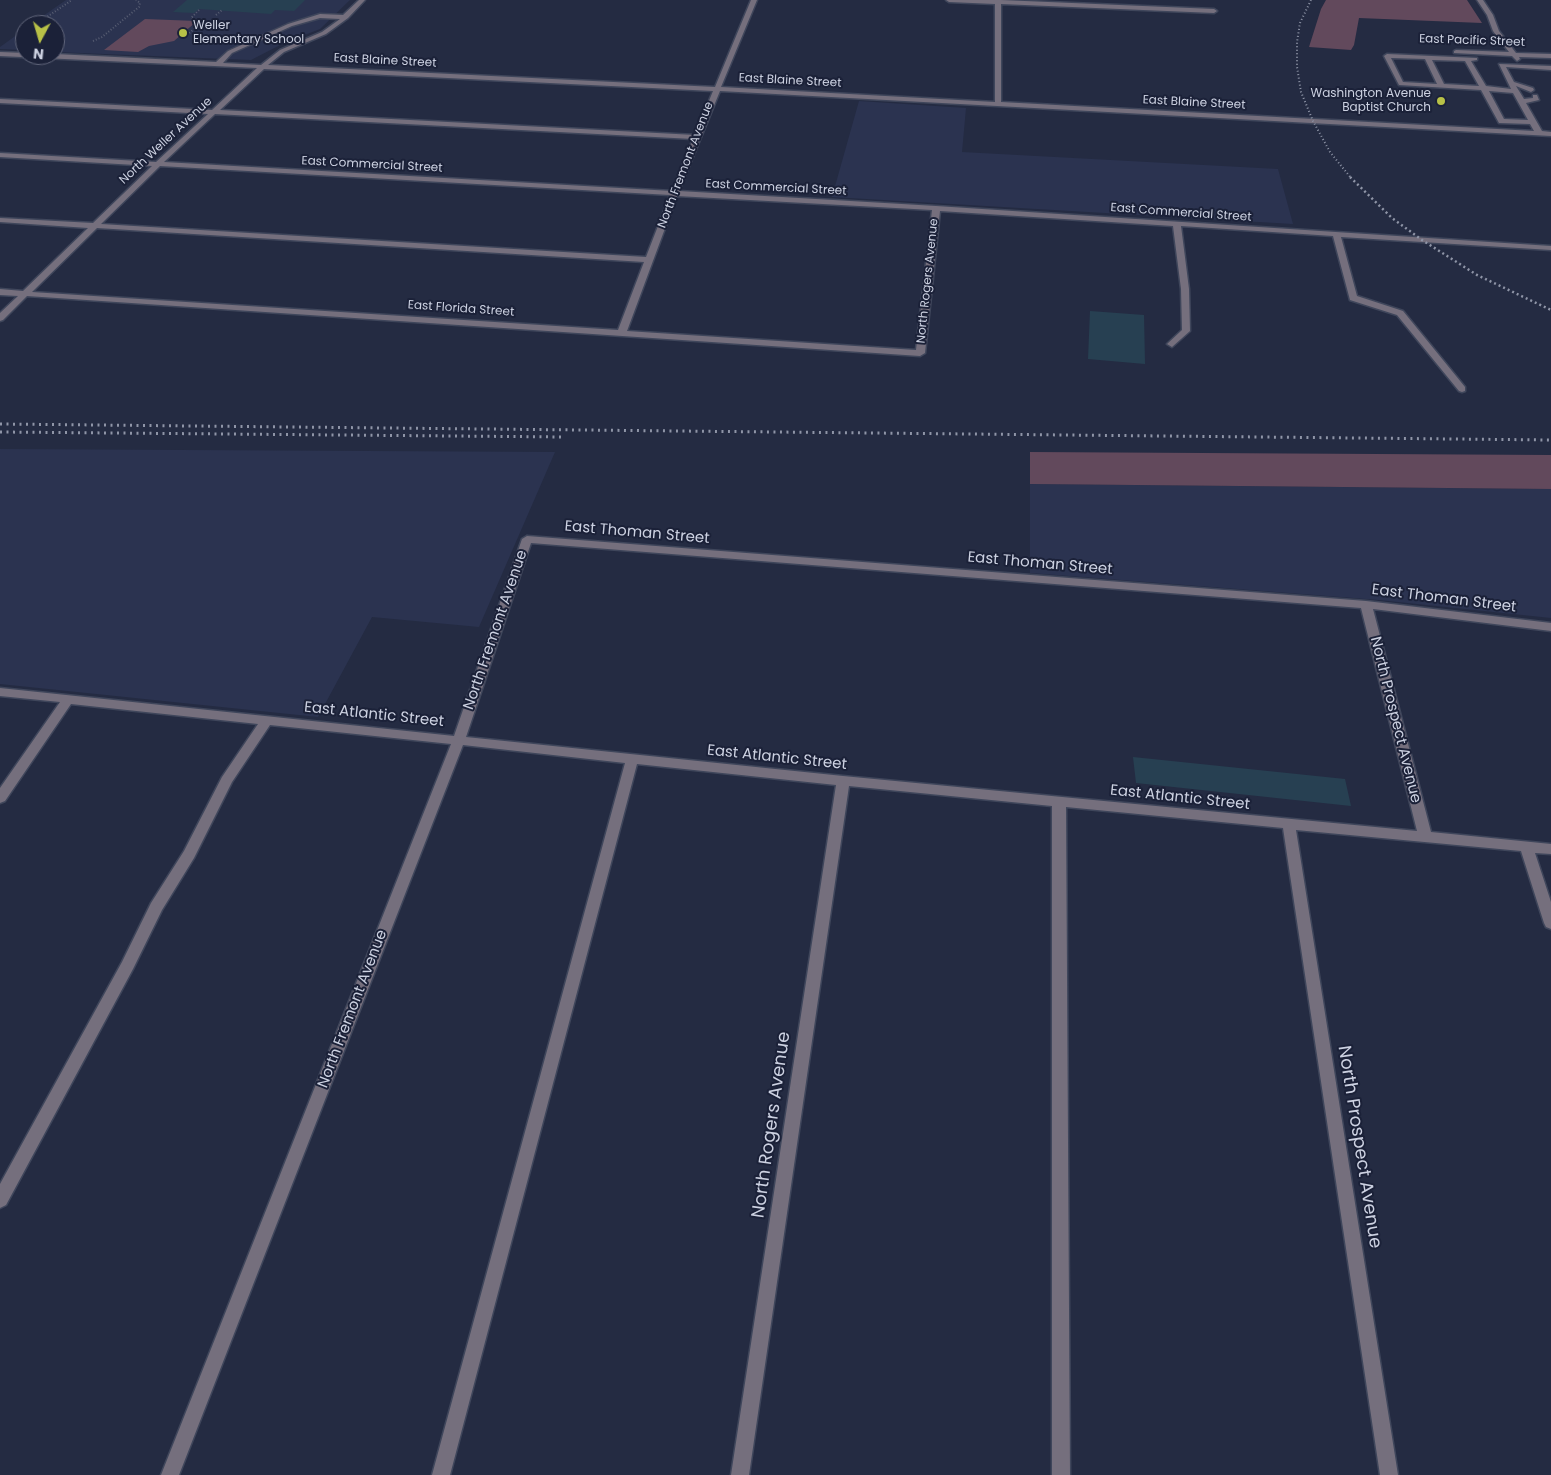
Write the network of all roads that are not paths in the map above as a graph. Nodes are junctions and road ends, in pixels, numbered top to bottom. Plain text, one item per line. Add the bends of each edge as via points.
1 (362, 0) edge
2 (754, 0) edge
3 (949, 0) edge
4 (1480, 0) edge
5 (998, 1) edge
6 (1214, 12) dead end
7 (346, 16) junction
8 (1391, 49) dead end
9 (0, 54) edge
10 (1514, 54) junction
11 (15, 55) edge
12 (1422, 55) junction
13 (1551, 56) edge
14 (65, 57) edge
15 (1467, 59) junction
16 (218, 64) junction
17 (263, 66) junction
18 (1501, 66) junction
19 (1523, 67) junction
20 (1551, 68) edge
21 (1511, 83) junction
22 (1442, 86) junction
23 (716, 89) junction
24 (1484, 89) junction
25 (1515, 91) junction
26 (0, 101) edge
27 (1521, 102) junction
28 (998, 103) junction
29 (212, 113) junction
30 (1533, 122) junction
31 (1539, 133) junction
32 (1551, 134) edge
33 (697, 137) junction
34 (0, 155) edge
35 (158, 164) junction
36 (674, 194) junction
37 (936, 208) junction
38 (0, 220) edge
39 (1177, 224) junction
40 (94, 226) junction
41 (1336, 234) junction
42 (1551, 248) edge
43 (649, 260) junction
44 (0, 292) edge
45 (26, 293) junction
46 (0, 318) edge
47 (622, 332) junction
48 (1172, 344) dead end
49 (920, 353) joint
50 (1462, 389) dead end
51 (527, 539) joint
52 (1366, 605) junction
53 (1551, 627) edge
54 (0, 692) edge
55 (69, 698) junction
56 (267, 719) junction
57 (459, 740) junction
58 (632, 759) junction
59 (843, 781) junction
60 (0, 798) edge
61 (1059, 802) junction
62 (1289, 825) junction
63 (1425, 836) junction
64 (1526, 846) junction
65 (1551, 848) edge
66 (1551, 923) edge
67 (0, 1200) edge
68 (170, 1475) edge
69 (441, 1475) edge
70 (740, 1475) edge
71 (1061, 1475) edge
72 (1389, 1475) edge

1 - 7 street, North Weller Avenue
2 - 23 street, North Fremont Avenue
3 - 5 street
4 - 10 street via 1496,31
5 - 6 street
5 - 28 street
7 - 16 street via 320,16 297,23 230,52
7 - 17 street, North Weller Avenue via 324,33 282,51
8 - 12 street, East Pacific Street
9 - 11 street, East Blaine Street
10 - 12 street, East Pacific Street
10 - 13 street, East Pacific Street
10 - 19 street
12 - 15 street
12 - 22 street
12 - 22 street via 1387,56 1401,84
14 - 16 street, East Blaine Street
15 - 18 street via 1497,60
15 - 24 street
16 - 17 street, East Blaine Street
17 - 23 street, East Blaine Street
17 - 29 street, North Weller Avenue
18 - 19 street
18 - 21 street
19 - 20 street
21 - 25 street
21 - 27 street via 1533,93 1536,99
22 - 24 street
23 - 28 street, East Blaine Street
23 - 33 street, North Fremont Avenue
24 - 25 street
24 - 30 street via 1502,121
25 - 27 street
26 - 29 street
27 - 30 street
28 - 31 street, East Blaine Street
29 - 33 street
29 - 35 street, North Weller Avenue
30 - 31 street
31 - 32 street, East Blaine Street
33 - 36 street, North Fremont Avenue
34 - 35 street, East Commercial Street
35 - 36 street, East Commercial Street
35 - 40 street, North Weller Avenue
36 - 37 street, East Commercial Street
36 - 43 street, North Fremont Avenue
37 - 39 street, East Commercial Street
37 - 49 street, North Rogers Avenue
38 - 40 street
39 - 41 street, East Commercial Street
39 - 48 street via 1186,289 1186,331
40 - 43 street
40 - 45 street, North Weller Avenue
41 - 42 street, East Commercial Street
41 - 50 street via 1353,298 1400,313
43 - 47 street, North Fremont Avenue
44 - 45 street, East Florida Street
45 - 46 street, North Weller Avenue
45 - 47 street, East Florida Street
47 - 49 street, East Florida Street
51 - 52 street, East Thoman Street
51 - 57 street, North Fremont Avenue
52 - 53 street, East Thoman Street
52 - 63 street, North Prospect Avenue
54 - 55 street, East Atlantic Street
55 - 56 street, East Atlantic Street
55 - 60 street
56 - 57 street, East Atlantic Street
56 - 67 street via 227,780 189,854 156,907 128,965
57 - 58 street, East Atlantic Street
57 - 68 street, North Fremont Avenue
58 - 59 street, East Atlantic Street
58 - 69 street
59 - 61 street, East Atlantic Street
59 - 70 street, North Rogers Avenue
61 - 62 street, East Atlantic Street
61 - 71 street
62 - 63 street, East Atlantic Street
62 - 72 street, North Prospect Avenue
63 - 64 street, East Atlantic Street
64 - 65 street, East Atlantic Street
64 - 66 street

